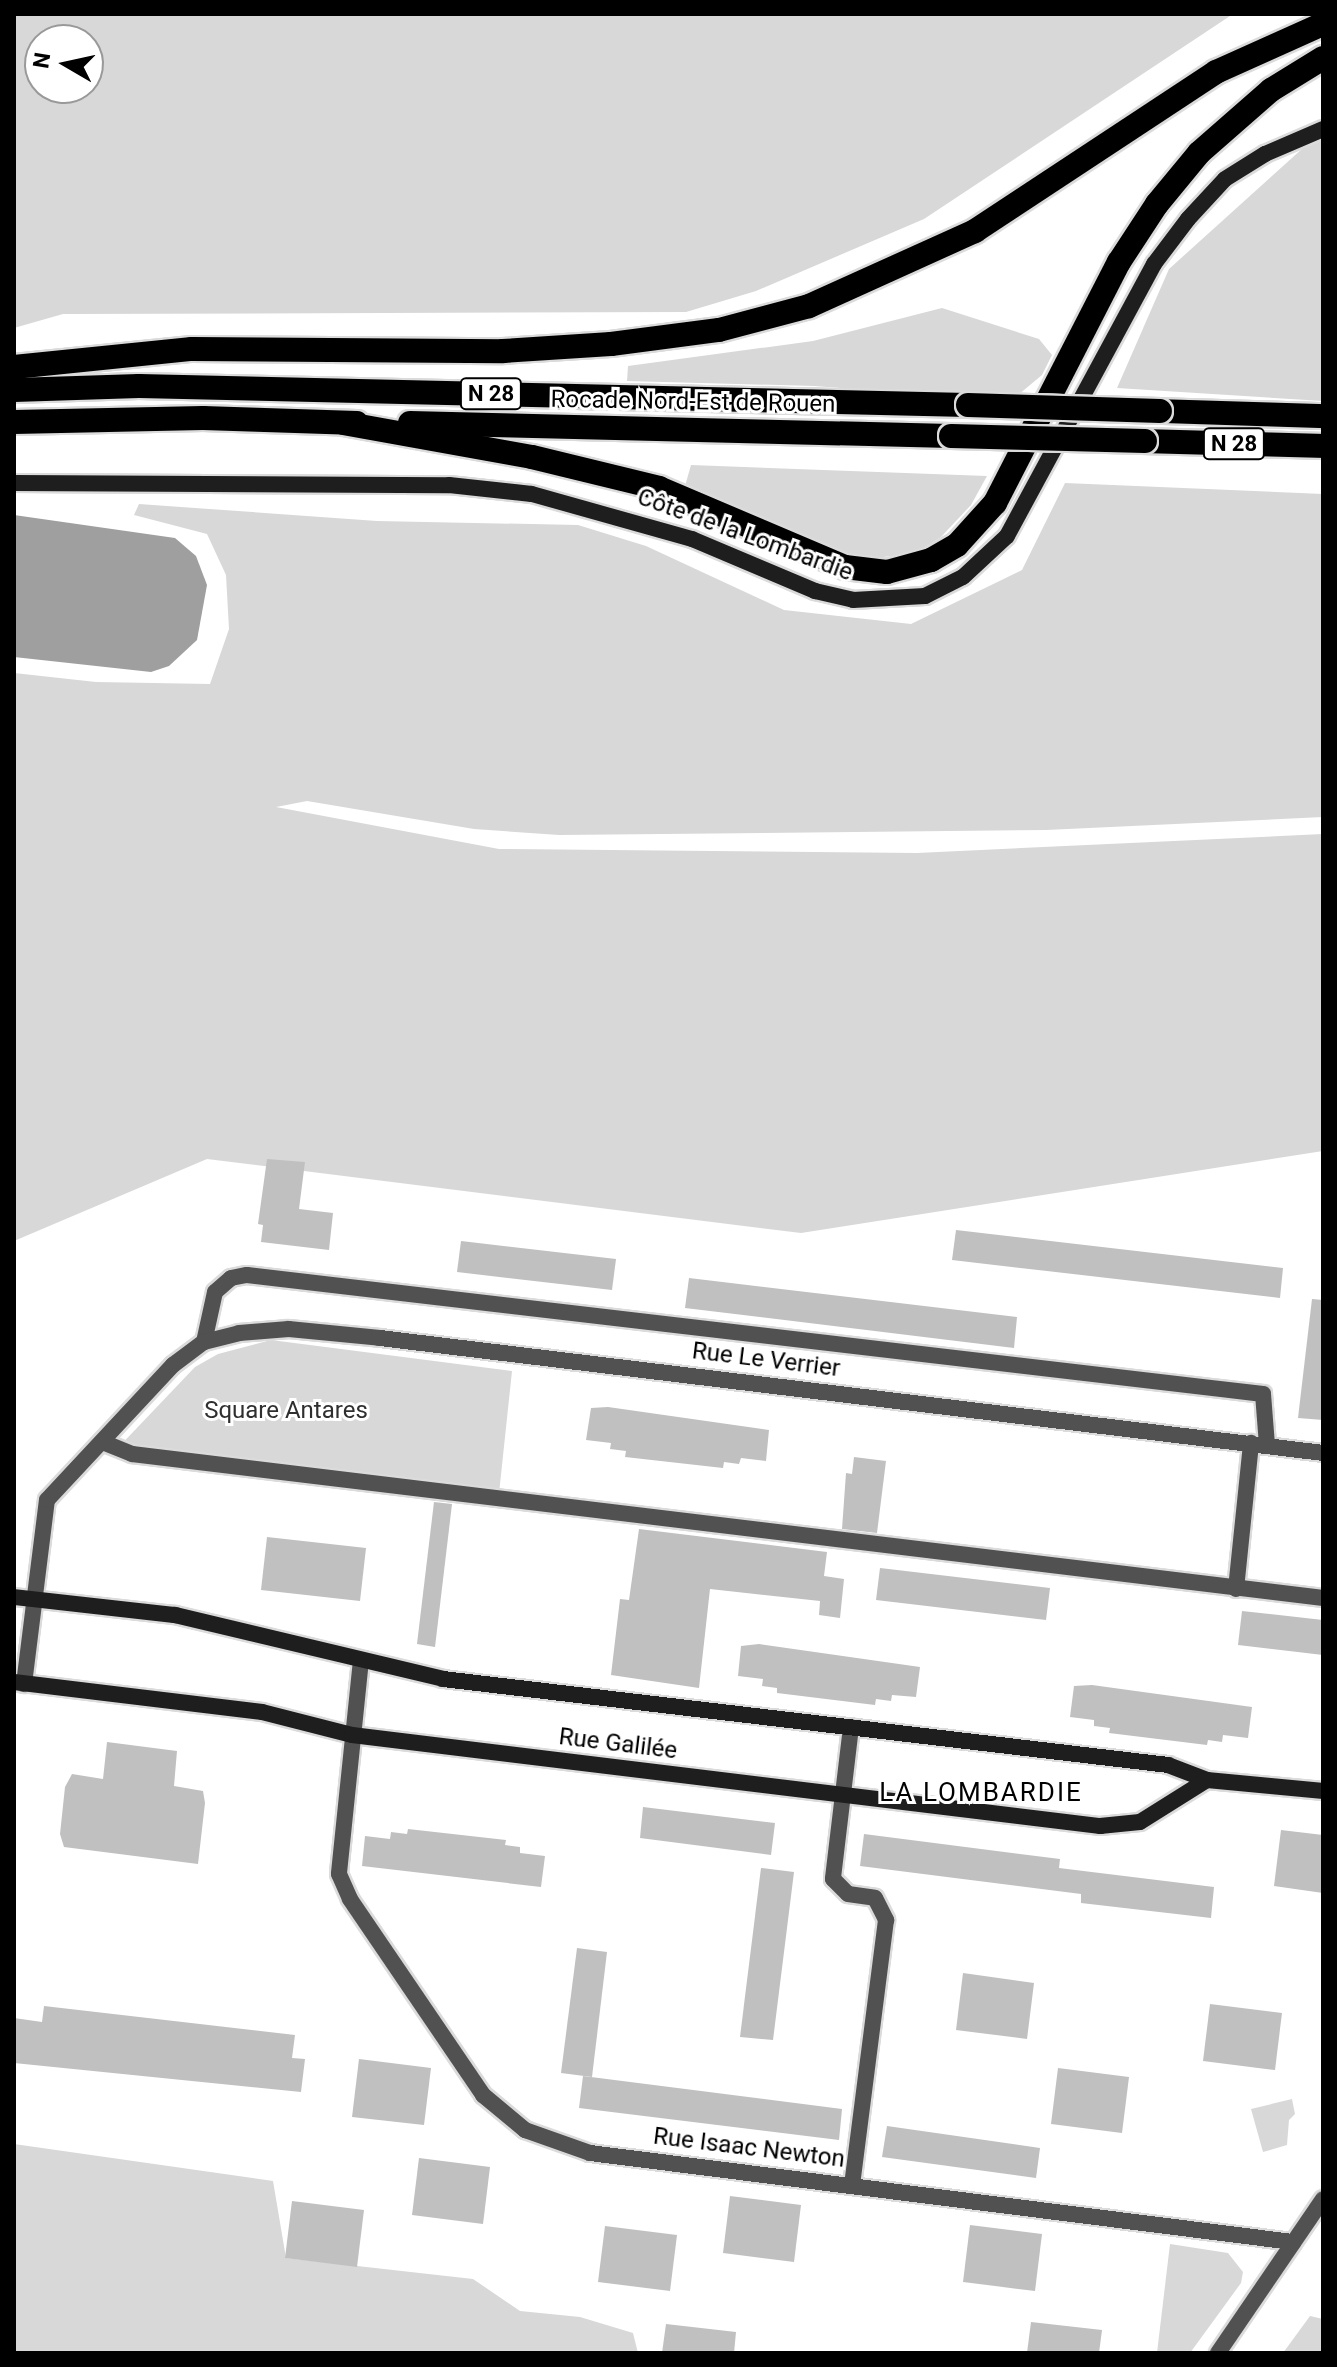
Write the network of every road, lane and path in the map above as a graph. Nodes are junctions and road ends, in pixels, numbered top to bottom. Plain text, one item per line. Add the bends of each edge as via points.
1 (1323, 24) edge
2 (1323, 58) edge
3 (1323, 129) edge
4 (14, 367) edge
5 (14, 390) edge
6 (1323, 416) edge
7 (14, 422) edge
8 (343, 423) junction
9 (1323, 446) edge
10 (14, 483) edge
11 (204, 1342) junction
12 (105, 1443) junction
13 (1259, 1444) junction
14 (1323, 1453) edge
15 (1236, 1589) junction
16 (14, 1597) edge
17 (1323, 1598) edge
18 (35, 1599) junction
19 (361, 1660) junction
20 (19, 1683) edge
21 (851, 1727) junction
22 (352, 1735) junction
23 (1207, 1780) junction
24 (1323, 1791) edge
25 (842, 1795) junction
26 (852, 2186) junction
27 (1323, 2199) edge
28 (1293, 2242) junction
29 (1218, 2353) edge

1 - 4 highway via 1216,72 975,231 890,274 719,330 503,351 192,349
2 - 8 highway via 1251,108 1199,153 1157,204 1119,262 995,503 957,545 931,560 887,572 845,567 646,484
3 - 10 street, Côte de la Lombardie via 1265,154 1225,179 1188,219 1154,264 1007,536 963,577 925,596 853,600 815,591 692,539 532,494 449,485
5 - 6 highway, Rocade Nord-Est de Rouen / N 28, bridge via 139,386
7 - 8 highway, Rocade Nord-Est de Rouen / N 28 via 156,417
8 - 9 highway, Rocade Nord-Est de Rouen / N 28, bridge
11 - 12 street via 164,1374
11 - 13 street, Rue Le Verrier via 264,1329 304,1330
11 - 13 street via 215,1292 231,1278 247,1275 1263,1394
12 - 15 street via 132,1454
12 - 18 street via 47,1500
13 - 14 street, Rue Le Verrier
13 - 15 street
15 - 17 street
16 - 18 street, Rue Galilée
18 - 19 street, Rue Galilée via 175,1615
18 - 20 street
19 - 21 street, Rue Galilée via 443,1679
19 - 22 street, Rue Isaac Newton
20 - 22 street, Rue Galilée via 262,1712
21 - 23 street, Rue Galilée via 1168,1765
21 - 25 street
22 - 25 street, Rue Galilée
22 - 26 street, Rue Isaac Newton via 338,1856 342,1884 473,2081 498,2110 562,2147
23 - 24 street, Rue Galilée
23 - 25 street, Rue Galilée via 1172,1806 1121,1828
25 - 26 street via 833,1879 848,1894 875,1898 886,1920
26 - 28 street, Rue Isaac Newton
27 - 28 street
28 - 29 street

